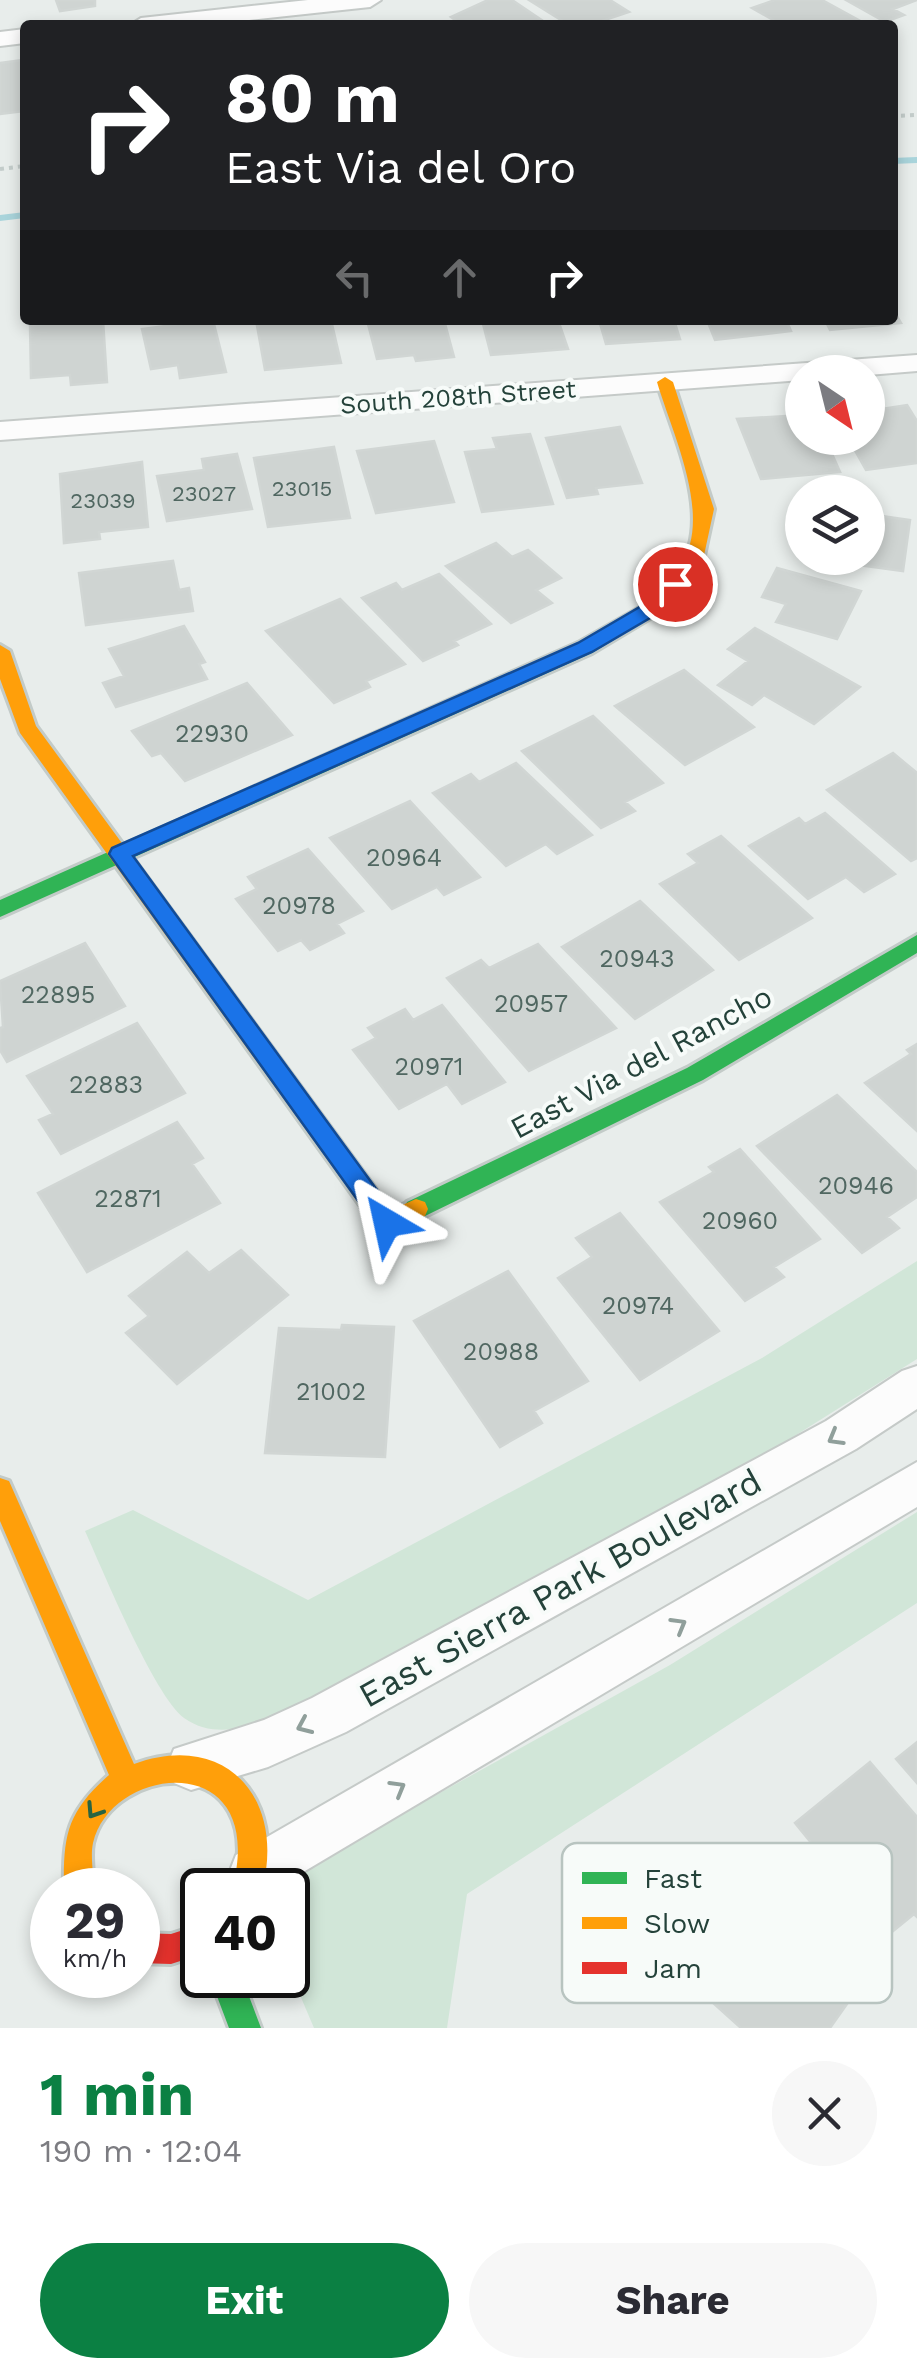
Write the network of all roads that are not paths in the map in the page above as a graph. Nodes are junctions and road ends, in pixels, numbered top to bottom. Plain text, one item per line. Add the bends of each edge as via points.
1 (370, 0) edge
2 (187, 20) edge
3 (917, 363) edge
4 (665, 382) junction
5 (0, 431) edge
6 (0, 650) edge
7 (120, 854) junction
8 (0, 909) edge
9 (917, 943) edge
10 (917, 1384) edge
11 (917, 1483) edge
12 (0, 1490) edge
13 (191, 1766) junction
14 (125, 1777) junction
15 (77, 1868) edge
16 (253, 1868) edge
17 (273, 1868) edge
18 (234, 1998) edge
19 (246, 2028) edge

1 - 2 street
3 - 4 street, South 208th Street
4 - 5 street, South 208th Street
4 - 7 street via 705,509 694,560 655,607 585,648
6 - 7 street via 27,728
7 - 8 street
7 - 9 street, East Via del Rancho via 387,1223 695,1074
10 -> 13 street, East Sierra Park Boulevard via 841,1435 329,1715 268,1743
17 -> 11 street
12 - 14 street
13 - 14 street via 147,1768
13 - 16 street via 237,1792 257,1843
14 -> 15 street via 86,1821
18 - 19 street

